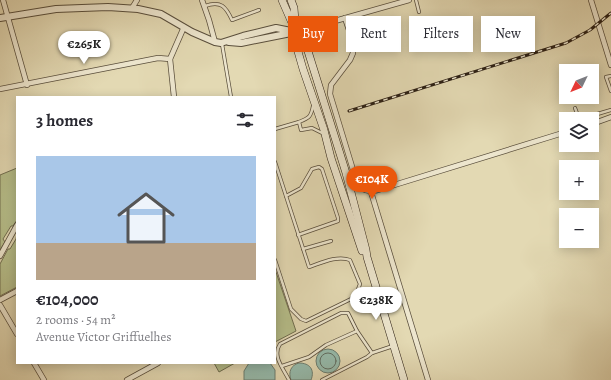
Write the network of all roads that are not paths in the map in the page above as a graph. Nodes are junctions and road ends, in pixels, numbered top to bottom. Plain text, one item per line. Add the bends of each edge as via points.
1 (3, 0) edge
2 (137, 0) edge
3 (202, 0) edge
4 (282, 0) edge
5 (291, 0) edge
6 (409, 0) edge
7 (416, 0) edge
8 (591, 0) edge
9 (204, 6) junction
10 (132, 8) junction
11 (258, 10) dead end
12 (419, 12) dead end
13 (289, 16) edge
14 (295, 16) edge
15 (8, 17) junction
16 (0, 18) edge
17 (345, 18) junction
18 (338, 20) edge
19 (184, 28) junction
20 (288, 30) edge
21 (221, 42) junction
22 (298, 52) edge
23 (308, 52) edge
24 (170, 59) junction
25 (611, 65) edge
26 (611, 76) edge
27 (27, 85) junction
28 (0, 89) edge
29 (611, 91) edge
30 (174, 96) edge
31 (231, 96) edge
32 (314, 103) junction
33 (575, 108) dead end
34 (611, 110) edge
35 (576, 112) edge
36 (599, 114) edge
37 (611, 117) edge
38 (599, 121) edge
39 (299, 122) junction
40 (276, 129) edge
41 (324, 134) junction
42 (559, 134) edge
43 (276, 165) edge
44 (371, 192) junction
45 (286, 196) junction
46 (16, 227) edge
47 (298, 235) junction
48 (331, 240) dead end
49 (303, 249) junction
50 (0, 256) edge
51 (367, 257) junction
52 (276, 263) edge
53 (16, 292) edge
54 (0, 300) edge
55 (0, 305) edge
56 (357, 331) junction
57 (16, 332) edge
58 (393, 346) junction
59 (372, 353) junction
60 (35, 364) edge
61 (156, 364) edge
62 (282, 366) junction
63 (44, 380) edge
64 (128, 380) edge
65 (289, 380) edge
66 (322, 380) edge
67 (404, 380) edge
68 (428, 380) edge

1 - 15 street
2 - 10 street
3 - 9 street
4 - 13 main road
5 - 14 main road
6 - 17 street
7 - 12 lane
8 - 25 street
9 - 11 lane via 216,0 224,4 232,20
9 - 21 street
10 - 15 street via 56,9
10 - 19 street via 161,14
15 - 16 street
15 - 27 street
17 - 18 street
17 - 44 street via 353,42 353,53 330,85 330,94 357,183 363,190
19 - 21 street
19 - 24 street
20 - 21 street via 276,28
21 - 31 lane
22 - 32 main road
23 - 51 main road via 348,181
24 - 27 street via 158,58
24 - 30 street
26 - 29 lane via 606,77
27 - 28 street
32 - 39 lane via 309,118
32 - 41 main road
33 - 35 lane
34 - 36 lane
37 - 38 street
39 - 40 lane
39 - 41 lane via 302,130 312,128
41 - 51 main road via 362,251
42 - 44 street
43 - 45 lane
44 - 68 street
45 - 47 lane
45 - 47 lane via 301,188 312,169 322,169 338,221
46 - 50 street
47 - 49 lane
48 - 49 lane
49 - 52 lane via 309,267 337,259 350,260 360,284 352,299 306,320 301,319 291,309
51 - 58 main road
53 - 54 street
55 - 57 street
56 - 59 lane
56 - 62 lane via 326,345 309,357
56 - 62 lane via 348,313 341,313 280,344 276,349 276,356
58 - 59 lane
58 - 67 main road
59 - 66 lane
60 - 63 street
61 - 64 street
62 - 65 lane

